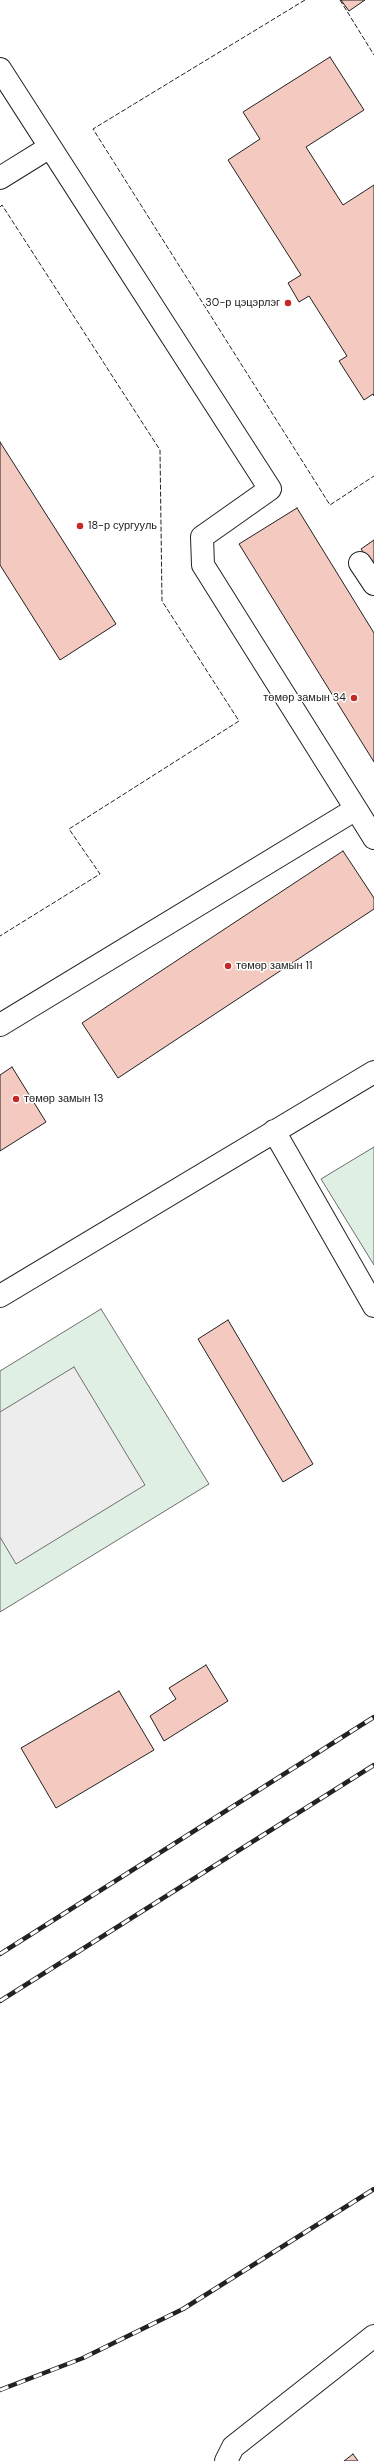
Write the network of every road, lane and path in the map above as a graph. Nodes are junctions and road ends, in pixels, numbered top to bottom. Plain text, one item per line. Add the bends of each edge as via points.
1 (0, 69) edge
2 (50, 146) junction
3 (0, 178) edge
4 (360, 563) dead end
5 (374, 584) edge
6 (356, 809) junction
7 (374, 838) edge
8 (0, 1025) edge
9 (374, 1072) edge
10 (274, 1131) junction
11 (0, 1296) edge
12 (374, 1306) edge
13 (374, 2336) edge
14 (226, 2461) edge

1 - 2 street
2 - 3 street
2 - 6 street via 270,489 202,537 203,565
4 - 5 street
6 - 7 street
6 - 8 street
9 - 10 street
10 - 11 street
10 - 12 street
13 - 14 street via 233,2447

